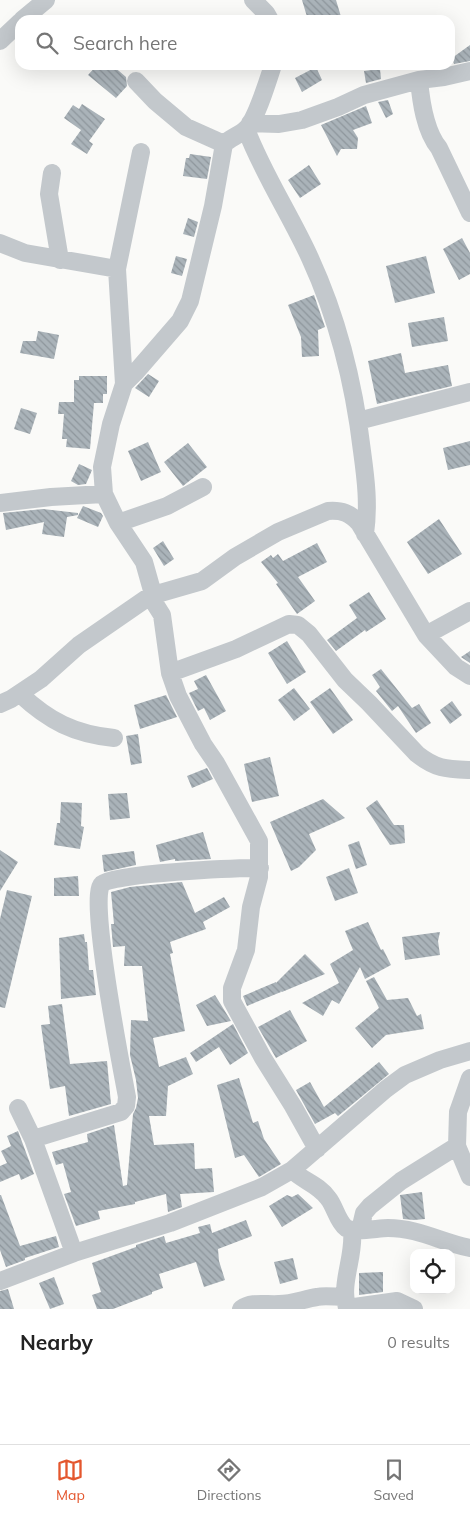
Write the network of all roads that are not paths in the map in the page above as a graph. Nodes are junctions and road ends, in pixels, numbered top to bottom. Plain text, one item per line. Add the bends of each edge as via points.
1 (46, 0) edge
2 (253, 0) edge
3 (28, 15) edge
4 (267, 15) edge
5 (15, 27) edge
6 (0, 41) edge
7 (271, 70) edge
8 (470, 71) edge
9 (419, 80) junction
10 (136, 81) dead end
11 (248, 126) junction
12 (224, 144) junction
13 (141, 152) dead end
14 (52, 173) dead end
15 (470, 213) edge
16 (0, 243) edge
17 (60, 260) junction
18 (117, 270) junction
19 (124, 384) junction
20 (470, 392) edge
21 (358, 421) junction
22 (203, 487) dead end
23 (104, 494) junction
24 (0, 503) edge
25 (118, 523) junction
26 (365, 534) junction
27 (152, 595) junction
28 (470, 611) edge
29 (426, 635) junction
30 (170, 673) junction
31 (470, 676) edge
32 (20, 694) junction
33 (0, 704) edge
34 (114, 738) dead end
35 (470, 770) edge
36 (260, 868) junction
37 (470, 1052) edge
38 (470, 1078) edge
39 (18, 1108) dead end
40 (33, 1140) junction
41 (458, 1146) junction
42 (317, 1149) junction
43 (292, 1170) junction
44 (470, 1177) edge
45 (356, 1230) junction
46 (470, 1248) edge
47 (74, 1253) junction
48 (0, 1281) edge
49 (346, 1305) edge
50 (241, 1309) edge
51 (414, 1309) edge

1 - 3 street
2 - 4 street
5 - 6 street
7 - 11 street
8 - 9 street
9 - 11 street via 364,95 302,120
9 - 15 street via 424,112 434,142
10 - 12 street via 186,127
11 - 12 street
11 - 21 street via 264,171 310,257 335,318 348,362
12 - 19 street via 190,301 180,321
13 - 18 street
14 - 17 street via 49,194
16 - 17 street via 25,253
17 - 18 street
18 - 19 street
19 - 23 street via 102,467
20 - 21 street
21 - 26 street via 367,492
22 - 25 street via 168,506
23 - 24 street
23 - 25 street
25 - 27 street via 144,562
26 - 27 street via 353,516 346,512 328,511 278,532 202,581
26 - 29 street
27 - 30 street via 162,615
27 - 32 street via 79,646
28 - 29 street
29 - 31 street via 456,667
30 - 35 street via 236,649 289,624 298,625 309,634 345,680 417,754 445,769
30 - 36 street via 203,744 259,841
32 - 33 street
32 - 34 street via 73,730 85,735
36 - 40 street via 145,875 113,879 102,884 98,891 102,942 126,1106 121,1112
36 - 42 street via 246,950 232,988 232,1001
37 - 42 street via 405,1075
38 - 41 street via 458,1112
39 - 40 street
40 - 47 street
41 - 44 street
41 - 45 street via 401,1181 370,1206
42 - 43 street
43 - 45 street via 323,1191 346,1228
43 - 47 street via 249,1193 170,1223
45 - 46 street via 409,1229
45 - 49 street via 346,1277
47 - 48 street
49 - 50 street via 318,1296 288,1303 253,1304
49 - 51 street via 397,1301

